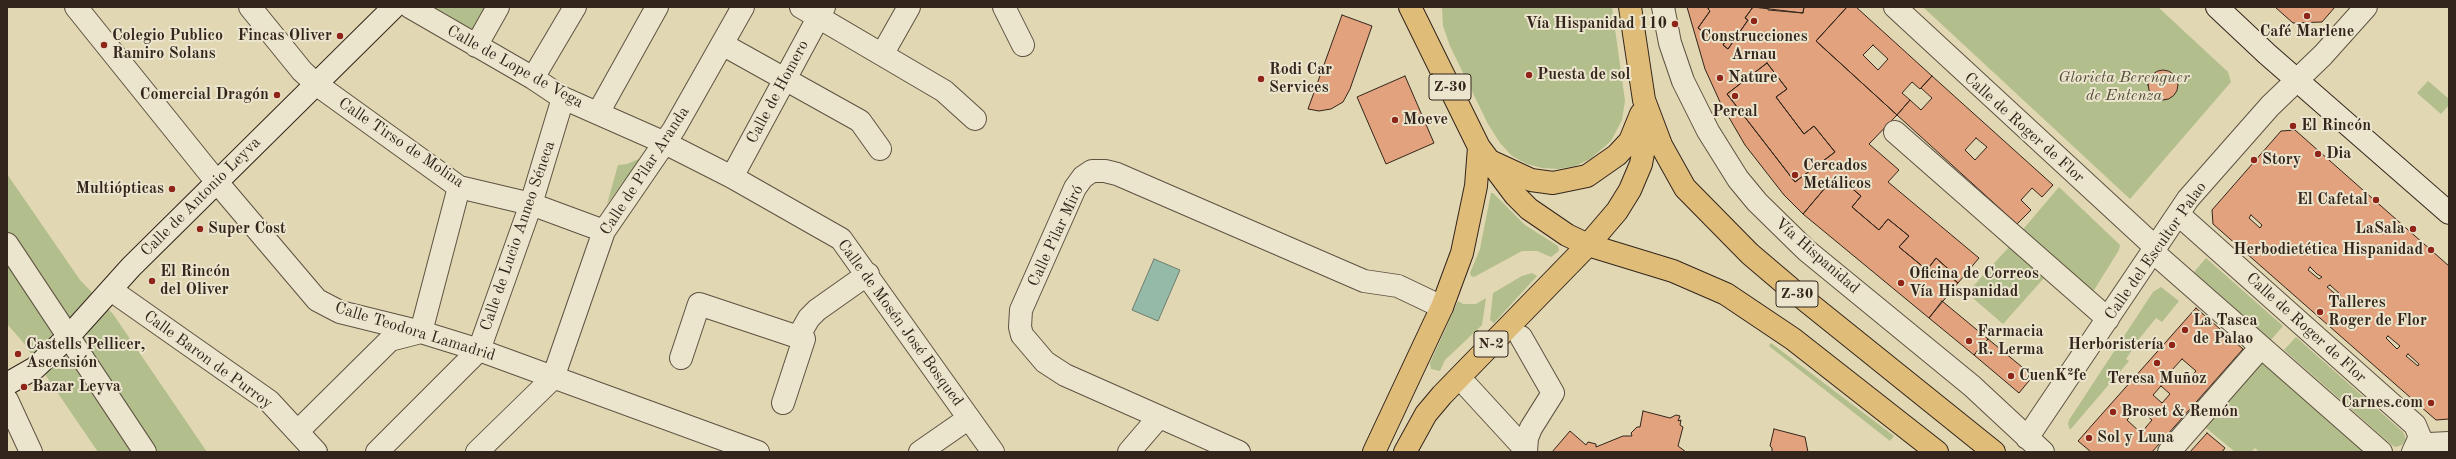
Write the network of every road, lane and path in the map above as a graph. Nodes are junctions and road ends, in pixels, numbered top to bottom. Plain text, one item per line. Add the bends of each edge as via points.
1 (76, 7) edge
2 (250, 7) edge
3 (394, 7) edge
4 (410, 7) edge
5 (498, 7) edge
6 (575, 7) edge
7 (657, 7) edge
8 (743, 7) edge
9 (909, 7) edge
10 (1004, 7) edge
11 (1410, 7) edge
12 (1630, 7) edge
13 (1663, 7) edge
14 (1895, 7) edge
15 (2217, 7) edge
16 (2366, 7) edge
17 (815, 10) edge
18 (1421, 17) edge
19 (722, 44) junction
20 (1023, 45) dead end
21 (476, 46) junction
22 (883, 53) junction
23 (534, 78) junction
24 (786, 78) junction
25 (2297, 80) junction
26 (316, 84) junction
27 (563, 98) junction
28 (1644, 100) junction
29 (598, 113) junction
30 (974, 119) dead end
31 (1894, 132) dead end
32 (665, 143) junction
33 (880, 149) dead end
34 (1483, 152) junction
35 (732, 177) junction
36 (216, 182) junction
37 (459, 187) junction
38 (531, 204) junction
39 (2449, 213) edge
40 (2178, 214) junction
41 (604, 230) junction
42 (7, 244) edge
43 (1588, 245) junction
44 (2154, 249) junction
45 (868, 274) junction
46 (111, 290) junction
47 (1442, 307) junction
48 (2108, 319) junction
49 (421, 332) junction
50 (69, 336) junction
51 (798, 337) junction
52 (1521, 337) dead end
53 (2261, 347) junction
54 (479, 350) junction
55 (681, 358) dead end
56 (553, 378) junction
57 (7, 384) edge
58 (1468, 387) dead end
59 (7, 400) edge
60 (783, 403) dead end
61 (969, 418) junction
62 (1159, 418) junction
63 (298, 431) junction
64 (2027, 438) junction
65 (2449, 443) edge
66 (1526, 450) edge
67 (2414, 451) edge
68 (31, 452) edge
69 (145, 452) edge
70 (316, 452) edge
71 (377, 452) edge
72 (477, 452) edge
73 (758, 452) edge
74 (921, 452) edge
75 (993, 452) edge
76 (1129, 452) edge
77 (1239, 452) edge
78 (1374, 452) edge
79 (1405, 452) edge
80 (1937, 452) edge
81 (1994, 452) edge
82 (2044, 452) edge
83 (2169, 452) edge
84 (2381, 452) edge

1 - 36 street, Calle Teodora Lamadrid
2 - 26 street, Calle Tirso de Molina via 302,71
3 - 26 street, Calle de Antonio Leyva
4 - 21 street, Calle de Lope de Vega
5 - 21 street
6 - 23 street
7 - 29 street
8 - 19 street, Calle de Pilar Aranda
9 - 22 street
10 - 20 street
11 - 18 highway, Z-30
12 - 28 highway, Z-30
13 - 64 street, Vía Hispanidad via 1670,43 1682,81 1708,132 1738,179 1757,202 1806,250 1972,386
14 - 44 street, Calle de Roger de Flor
15 - 25 street
16 - 25 street, Calle del Escultor Palao
17 - 22 street
17 - 24 street, Calle de Homero
18 - 34 highway, Z-30
19 - 24 street
19 - 32 street, Calle de Pilar Aranda
21 - 23 street, Calle de Lope de Vega
22 - 30 street via 944,91
23 - 27 street, Calle de Lope de Vega
24 - 33 street via 860,121
24 - 35 street, Calle de Homero
25 - 39 street
25 - 40 street, Calle del Escultor Palao via 2270,106 2188,199
26 - 36 street, Calle de Antonio Leyva
26 - 37 street, Calle Tirso de Molina
27 - 29 street, Calle de Lope de Vega
27 - 38 street, Calle de Lucio Anneo Séneca
28 - 34 highway, Z-30 via 1637,127 1630,141 1604,167 1587,176 1553,183 1531,180 1500,167
28 - 43 highway, N-2 via 1646,129 1641,164 1630,190 1617,211
28 - 81 highway, Z-30 via 1670,165 1685,188 1708,214 1790,288
29 - 32 street, Calle de Lope de Vega
31 - 48 street
32 - 35 street, Calle de Mosén José Bosqued
32 - 41 street, Calle de Pilar Aranda
34 - 43 highway, Z-30 via 1529,209 1567,235
34 - 47 highway via 1468,230
35 - 45 street, Calle de Mosén José Bosqued via 834,234 846,244
36 - 46 street, Calle de Antonio Leyva
36 - 49 street, Calle Teodora Lamadrid via 317,300 340,312
37 - 38 street, Calle Tirso de Molina
37 - 49 street
38 - 41 street, Calle Tirso de Molina
38 - 54 street, Calle de Lucio Anneo Séneca
40 - 44 street, Calle del Escultor Palao
40 - 67 street, Calle de Roger de Flor via 2415,425 2420,437
41 - 56 street, Calle de Pilar Aranda
42 - 50 street
43 - 79 highway, N-2 via 1442,395 1426,414
43 - 80 highway, Z-30 via 1674,271 1726,294 1793,339
44 - 48 street, Calle del Escultor Palao
44 - 53 street, Calle de Roger de Flor
45 - 51 street via 817,310
45 - 61 street, Calle de Mosén José Bosqued
46 - 50 street, Calle de Antonio Leyva
46 - 63 street, Calle Baron de Purroy via 268,401
47 - 62 street, Calle Pilar Miró via 1398,286 1364,281 1117,174 1092,171 1083,177 1075,188 1021,310 1020,327 1028,343 1052,368
47 - 78 highway
48 - 64 street, Calle del Escultor Palao
49 - 54 street, Calle Teodora Lamadrid
49 - 63 street via 390,340
50 - 57 street, Calle de Antonio Leyva via 35,368
50 - 69 street
51 - 55 street via 699,304
51 - 60 street via 804,339
52 - 66 street via 1553,393 1531,428
53 - 83 street
53 - 84 street, Calle de Roger de Flor
54 - 56 street, Calle Teodora Lamadrid
54 - 71 street, Calle de Lucio Anneo Séneca
56 - 72 street, Calle de Pilar Aranda
56 - 73 street, Calle Teodora Lamadrid
58 - 66 street
59 - 68 street
61 - 74 street
61 - 75 street, Calle de Mosén José Bosqued
62 - 76 street
62 - 77 street, Calle Pilar Miró
63 - 70 street, Calle Baron de Purroy
64 - 82 street, Vía Hispanidad
65 - 67 street, Calle de Roger de Flor via 2429,444

